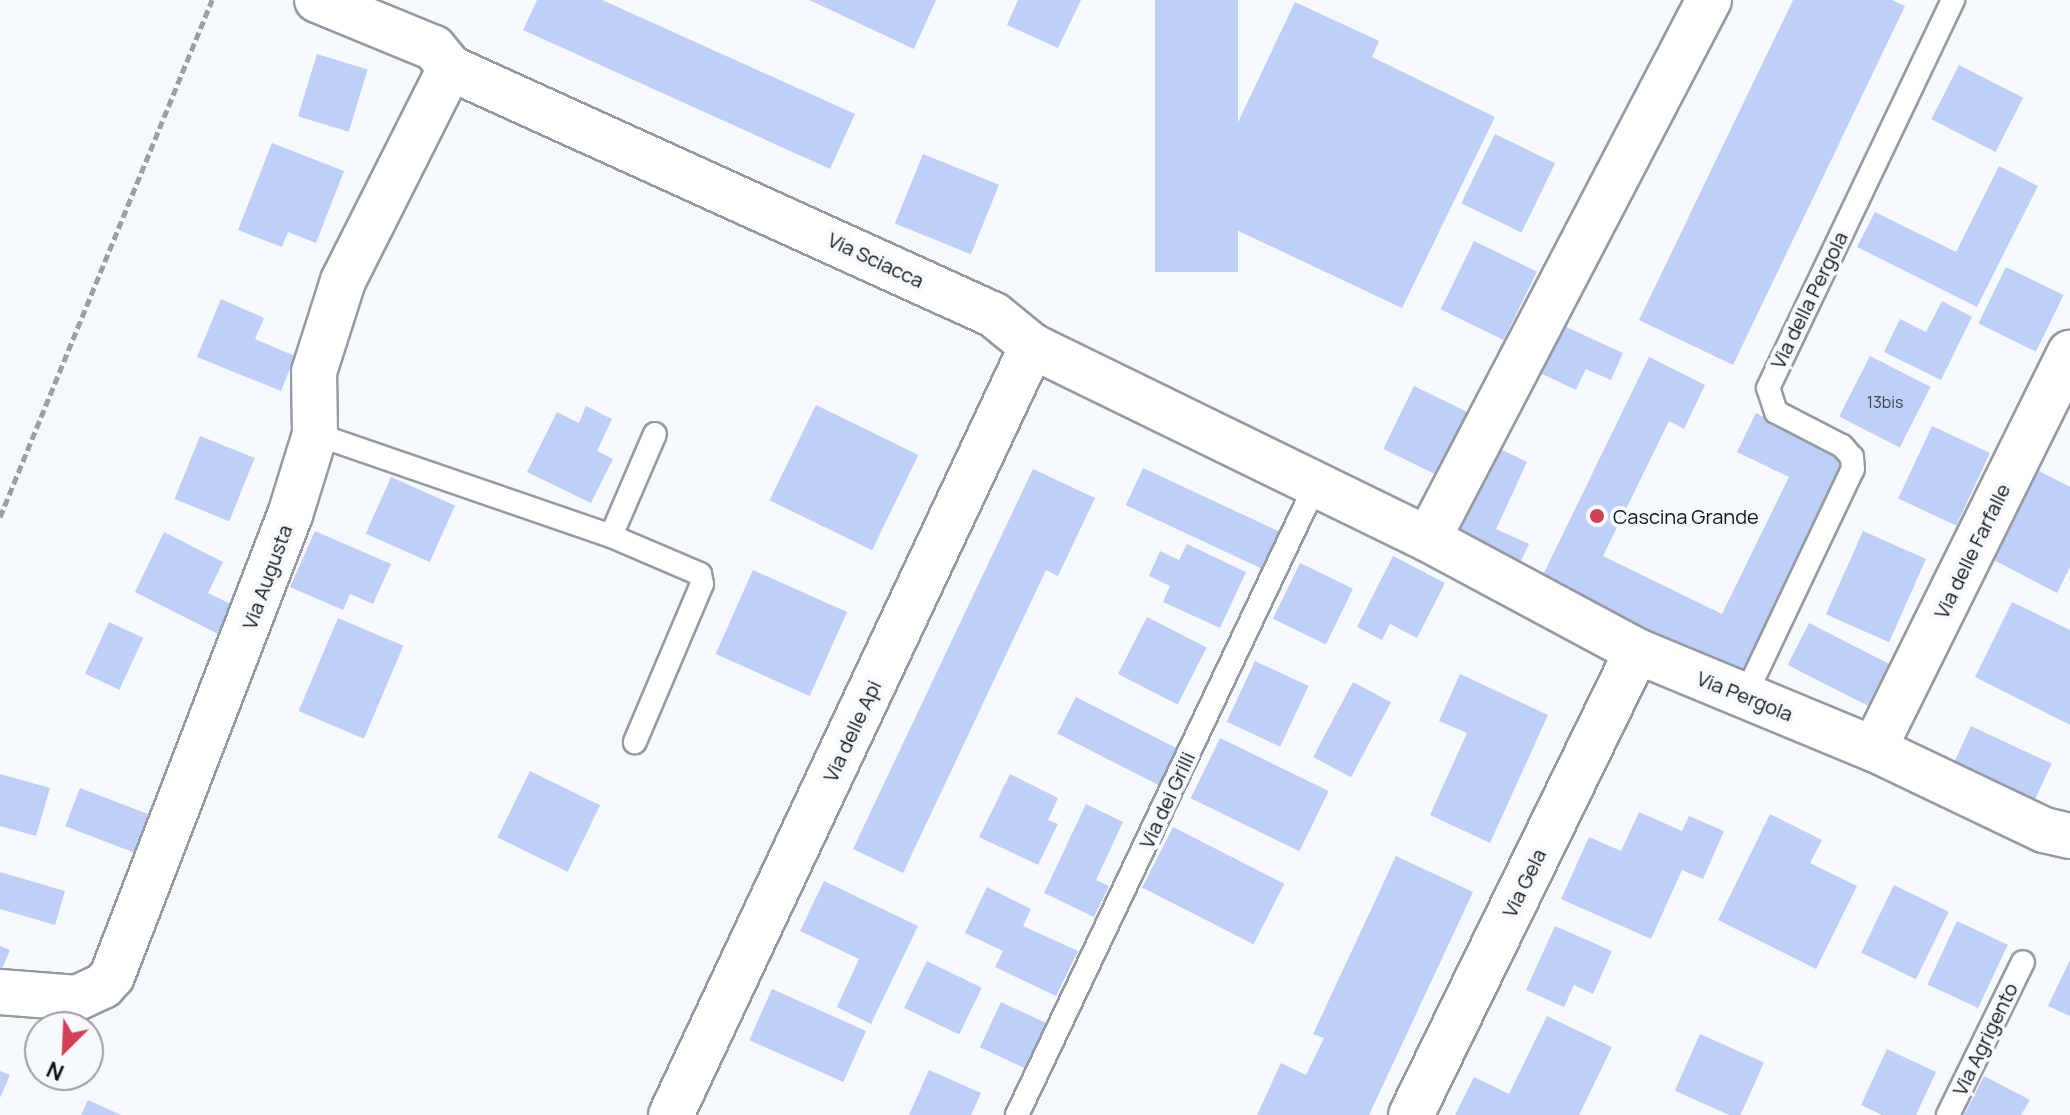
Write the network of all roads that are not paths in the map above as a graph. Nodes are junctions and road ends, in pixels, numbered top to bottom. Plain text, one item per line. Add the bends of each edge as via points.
1 (317, 0) edge
2 (1709, 0) edge
3 (1953, 0) edge
4 (450, 68) junction
5 (1032, 346) junction
6 (2070, 353) edge
7 (315, 434) junction
8 (655, 434) dead end
9 (1316, 484) junction
10 (611, 536) junction
11 (1428, 539) junction
12 (1637, 651) junction
13 (1745, 696) junction
14 (635, 742) dead end
15 (1874, 749) junction
16 (2070, 836) edge
17 (2023, 962) dead end
18 (0, 992) edge
19 (671, 1115) edge
20 (1017, 1115) edge
21 (1411, 1115) edge
22 (1948, 1115) edge

1 - 4 street, Via Sciacca via 434,48
2 - 11 street
3 - 13 lane, Via della Pergola via 1768,388 1776,412 1842,446 1852,457 1853,469
4 - 5 street, Via Sciacca via 994,315
4 - 7 street, Via Augusta via 399,161 329,319 311,391
5 - 9 street, Via Sciacca
5 - 19 street, Via delle Api
6 - 15 street, Via delle Farfalle
7 - 10 lane
7 - 18 street, Via Augusta via 273,562 112,976 91,994 77,998
8 - 10 lane
9 - 11 street, Via Sciacca
9 - 20 lane, Via dei Grilli
10 - 14 lane via 687,565 700,574 702,584
11 - 12 street, Via Pergola
12 - 13 street, Via Pergola
12 - 21 street, Via Gela
13 - 15 street, Via Pergola
15 - 16 street, Via Pergola via 2044,830
17 - 22 lane, Via Agrigento

